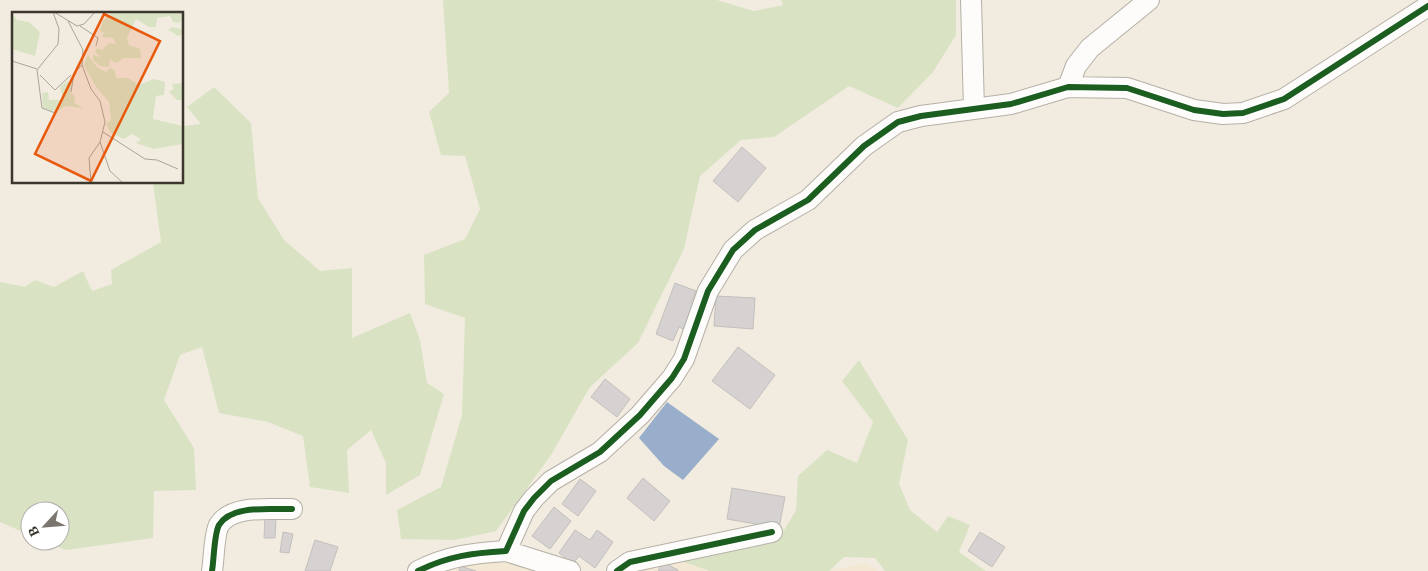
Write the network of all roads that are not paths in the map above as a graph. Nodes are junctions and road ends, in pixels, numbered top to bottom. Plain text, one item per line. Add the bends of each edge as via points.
1 (971, 0) edge
2 (1149, 0) edge
3 (1428, 6) edge
4 (1068, 87) junction
5 (974, 109) junction
6 (292, 509) dead end
7 (772, 532) dead end
8 (506, 551) junction
9 (212, 571) edge
10 (418, 571) edge
11 (570, 571) edge
12 (617, 571) edge

1 - 5 street
2 - 4 street via 1090,48 1076,66
3 - 4 street via 1284,99 1243,113 1194,110 1127,88
4 - 5 street via 1011,104
5 - 8 street via 898,122 864,146 808,200 755,230 733,250 708,291 684,359 672,378 640,415 600,452 551,481 534,498
6 - 9 street via 244,511 228,516 218,526
7 - 12 street via 630,562
8 - 10 street via 466,553
8 - 11 street

